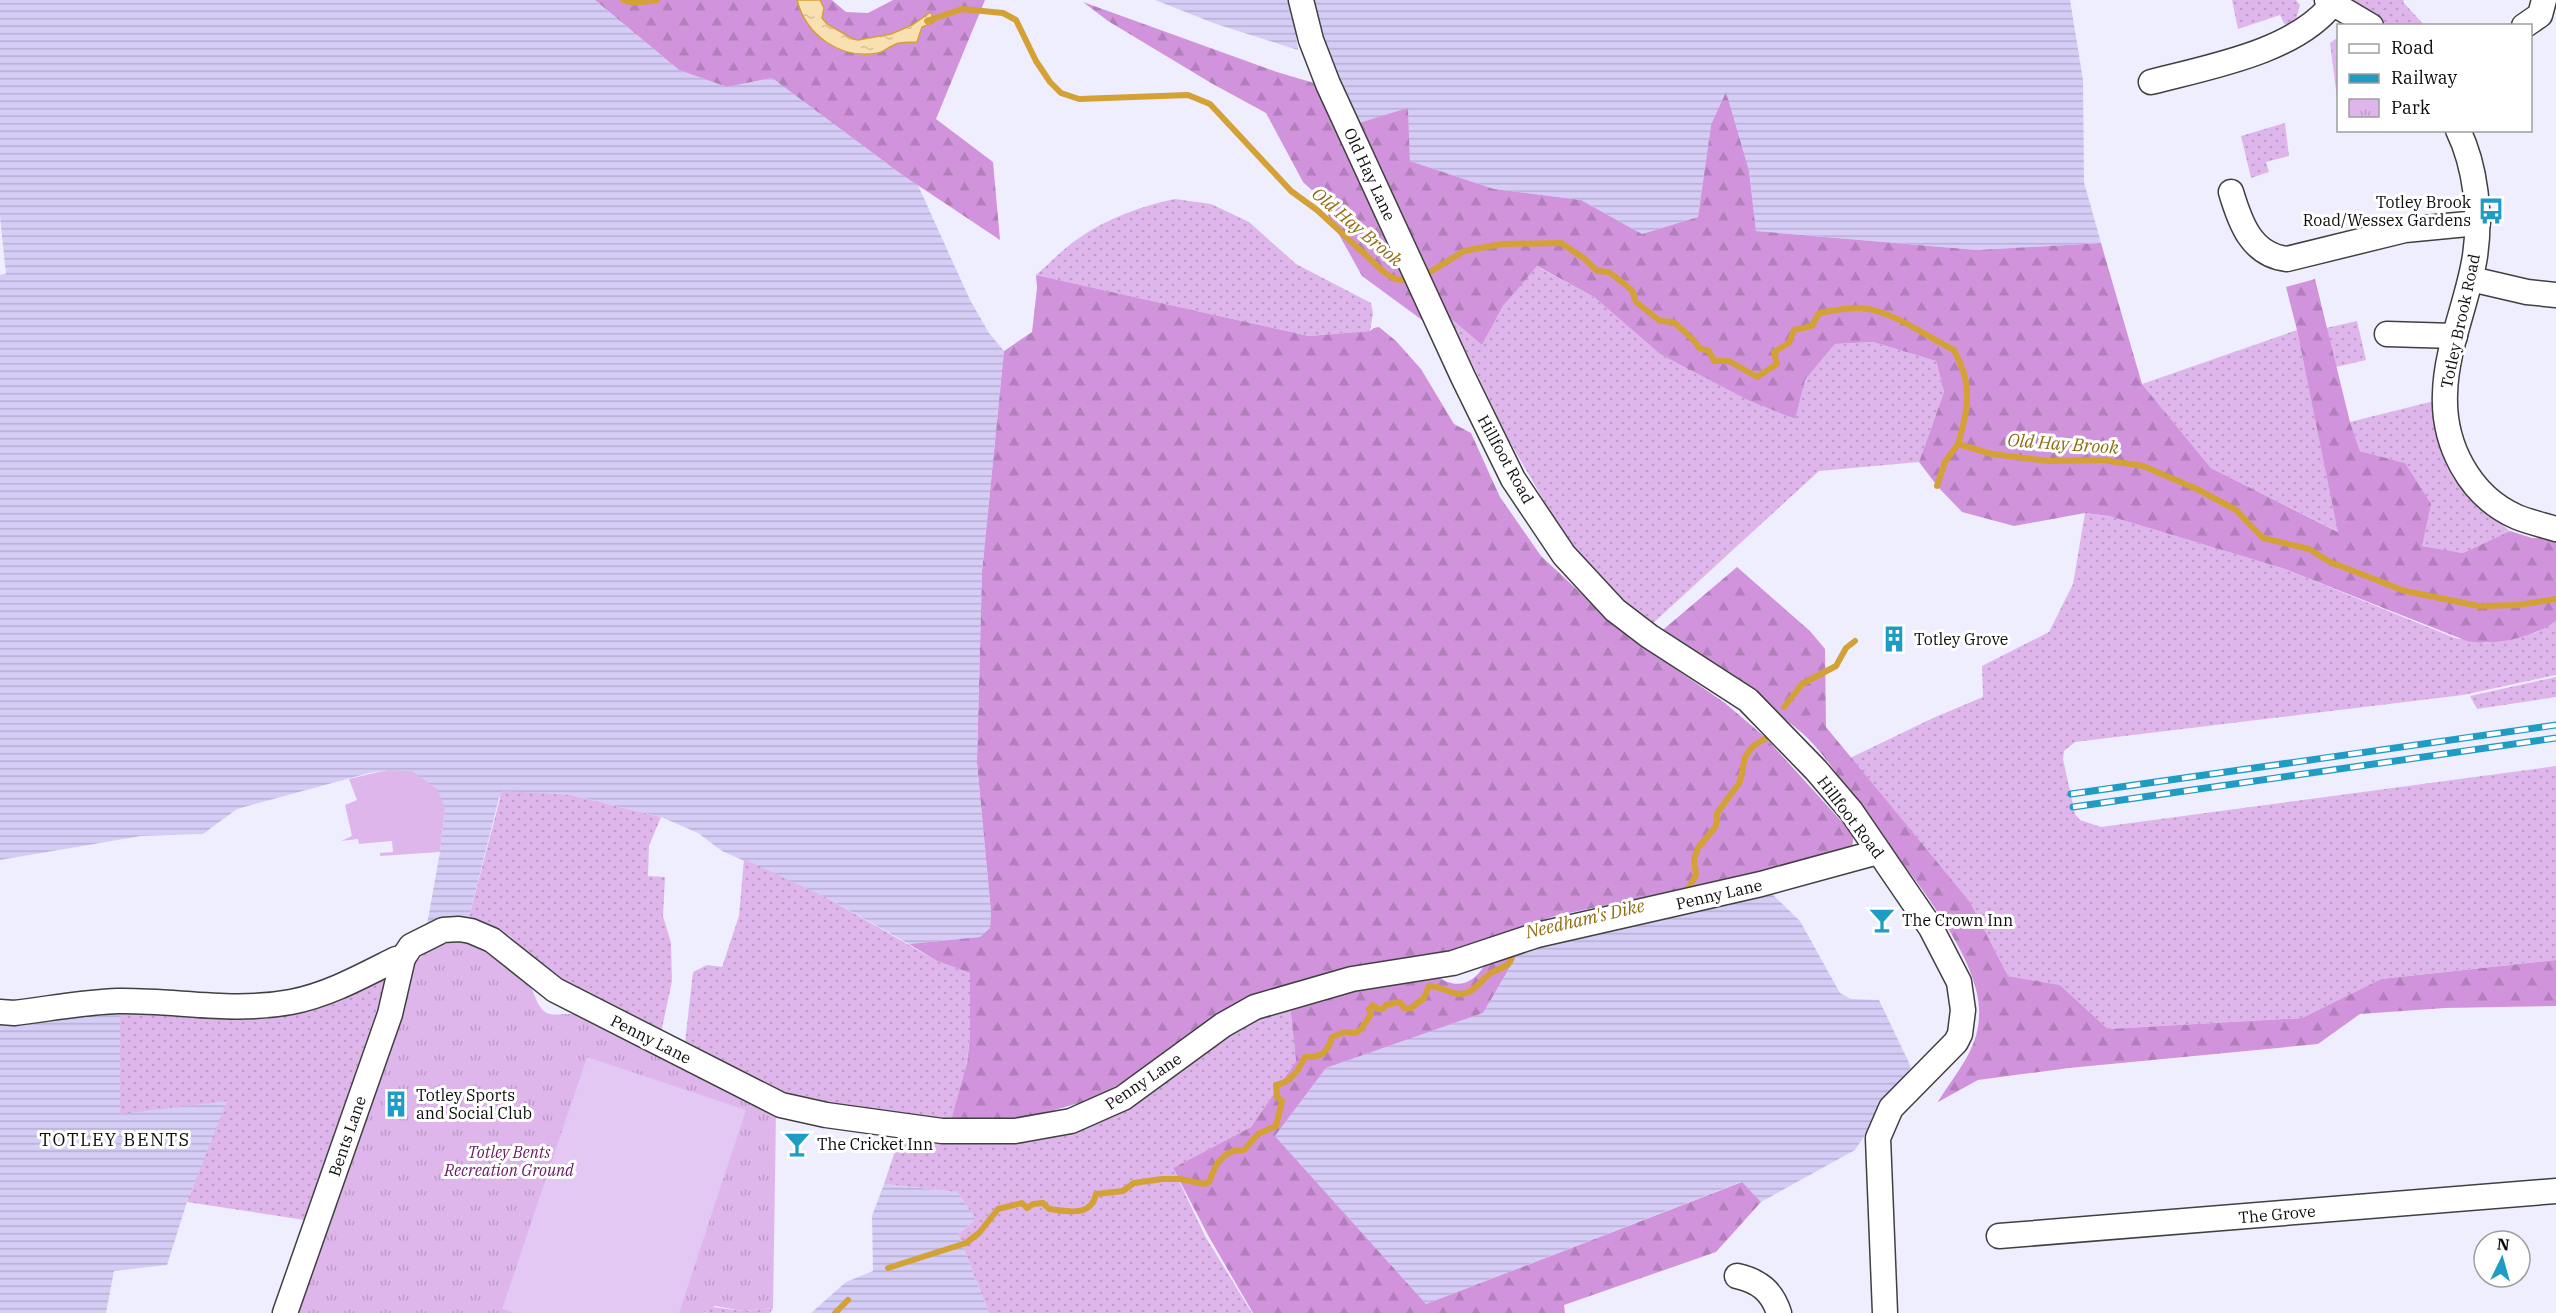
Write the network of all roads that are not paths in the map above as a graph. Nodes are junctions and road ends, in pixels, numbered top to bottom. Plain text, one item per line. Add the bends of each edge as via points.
1 (1301, 0) edge
2 (2544, 0) edge
3 (2330, 2) edge
4 (2368, 24) edge
5 (2527, 24) edge
6 (2151, 82) dead end
7 (2459, 132) edge
8 (2231, 192) dead end
9 (2478, 223) junction
10 (2471, 279) junction
11 (2556, 296) edge
12 (2387, 334) dead end
13 (2455, 336) junction
14 (1463, 377) joint
15 (2556, 529) edge
16 (1878, 852) junction
17 (403, 958) junction
18 (0, 1012) edge
19 (2556, 1191) edge
20 (1999, 1236) dead end
21 (1737, 1276) dead end
22 (285, 1313) edge
23 (1779, 1313) edge
24 (1885, 1313) edge

1 - 14 street, Old Hay Lane via 1328,84
2 - 5 street via 2540,15
3 - 4 street
3 - 6 street via 2310,25 2280,43
7 - 9 street, Totley Brook Road via 2475,191
8 - 9 street via 2244,229 2266,253 2276,258 2405,230
9 - 10 street, Totley Brook Road
10 - 11 street
10 - 13 street, Totley Brook Road
12 - 13 street
13 - 15 street, Totley Brook Road via 2445,393 2446,421 2462,467 2477,489 2494,503 2516,516
14 - 16 street, Hillfoot Road via 1513,479 1564,555 1615,609 1649,636 1748,700 1851,811
16 - 17 street, Penny Lane via 1761,884 1537,935 1453,963 1352,980 1255,1007 1223,1025 1123,1098 1071,1121 1015,1131 942,1131 781,1105 555,990 492,940 471,931 443,930 411,946
16 - 24 street, Hillfoot Road via 1932,928 1963,996 1956,1042 1891,1108 1878,1138
17 - 18 street, Penny Lane via 333,989 260,1007 119,1001
17 - 22 street, Bents Lane via 390,1014
19 - 20 street, The Grove
21 - 23 street via 1765,1288

